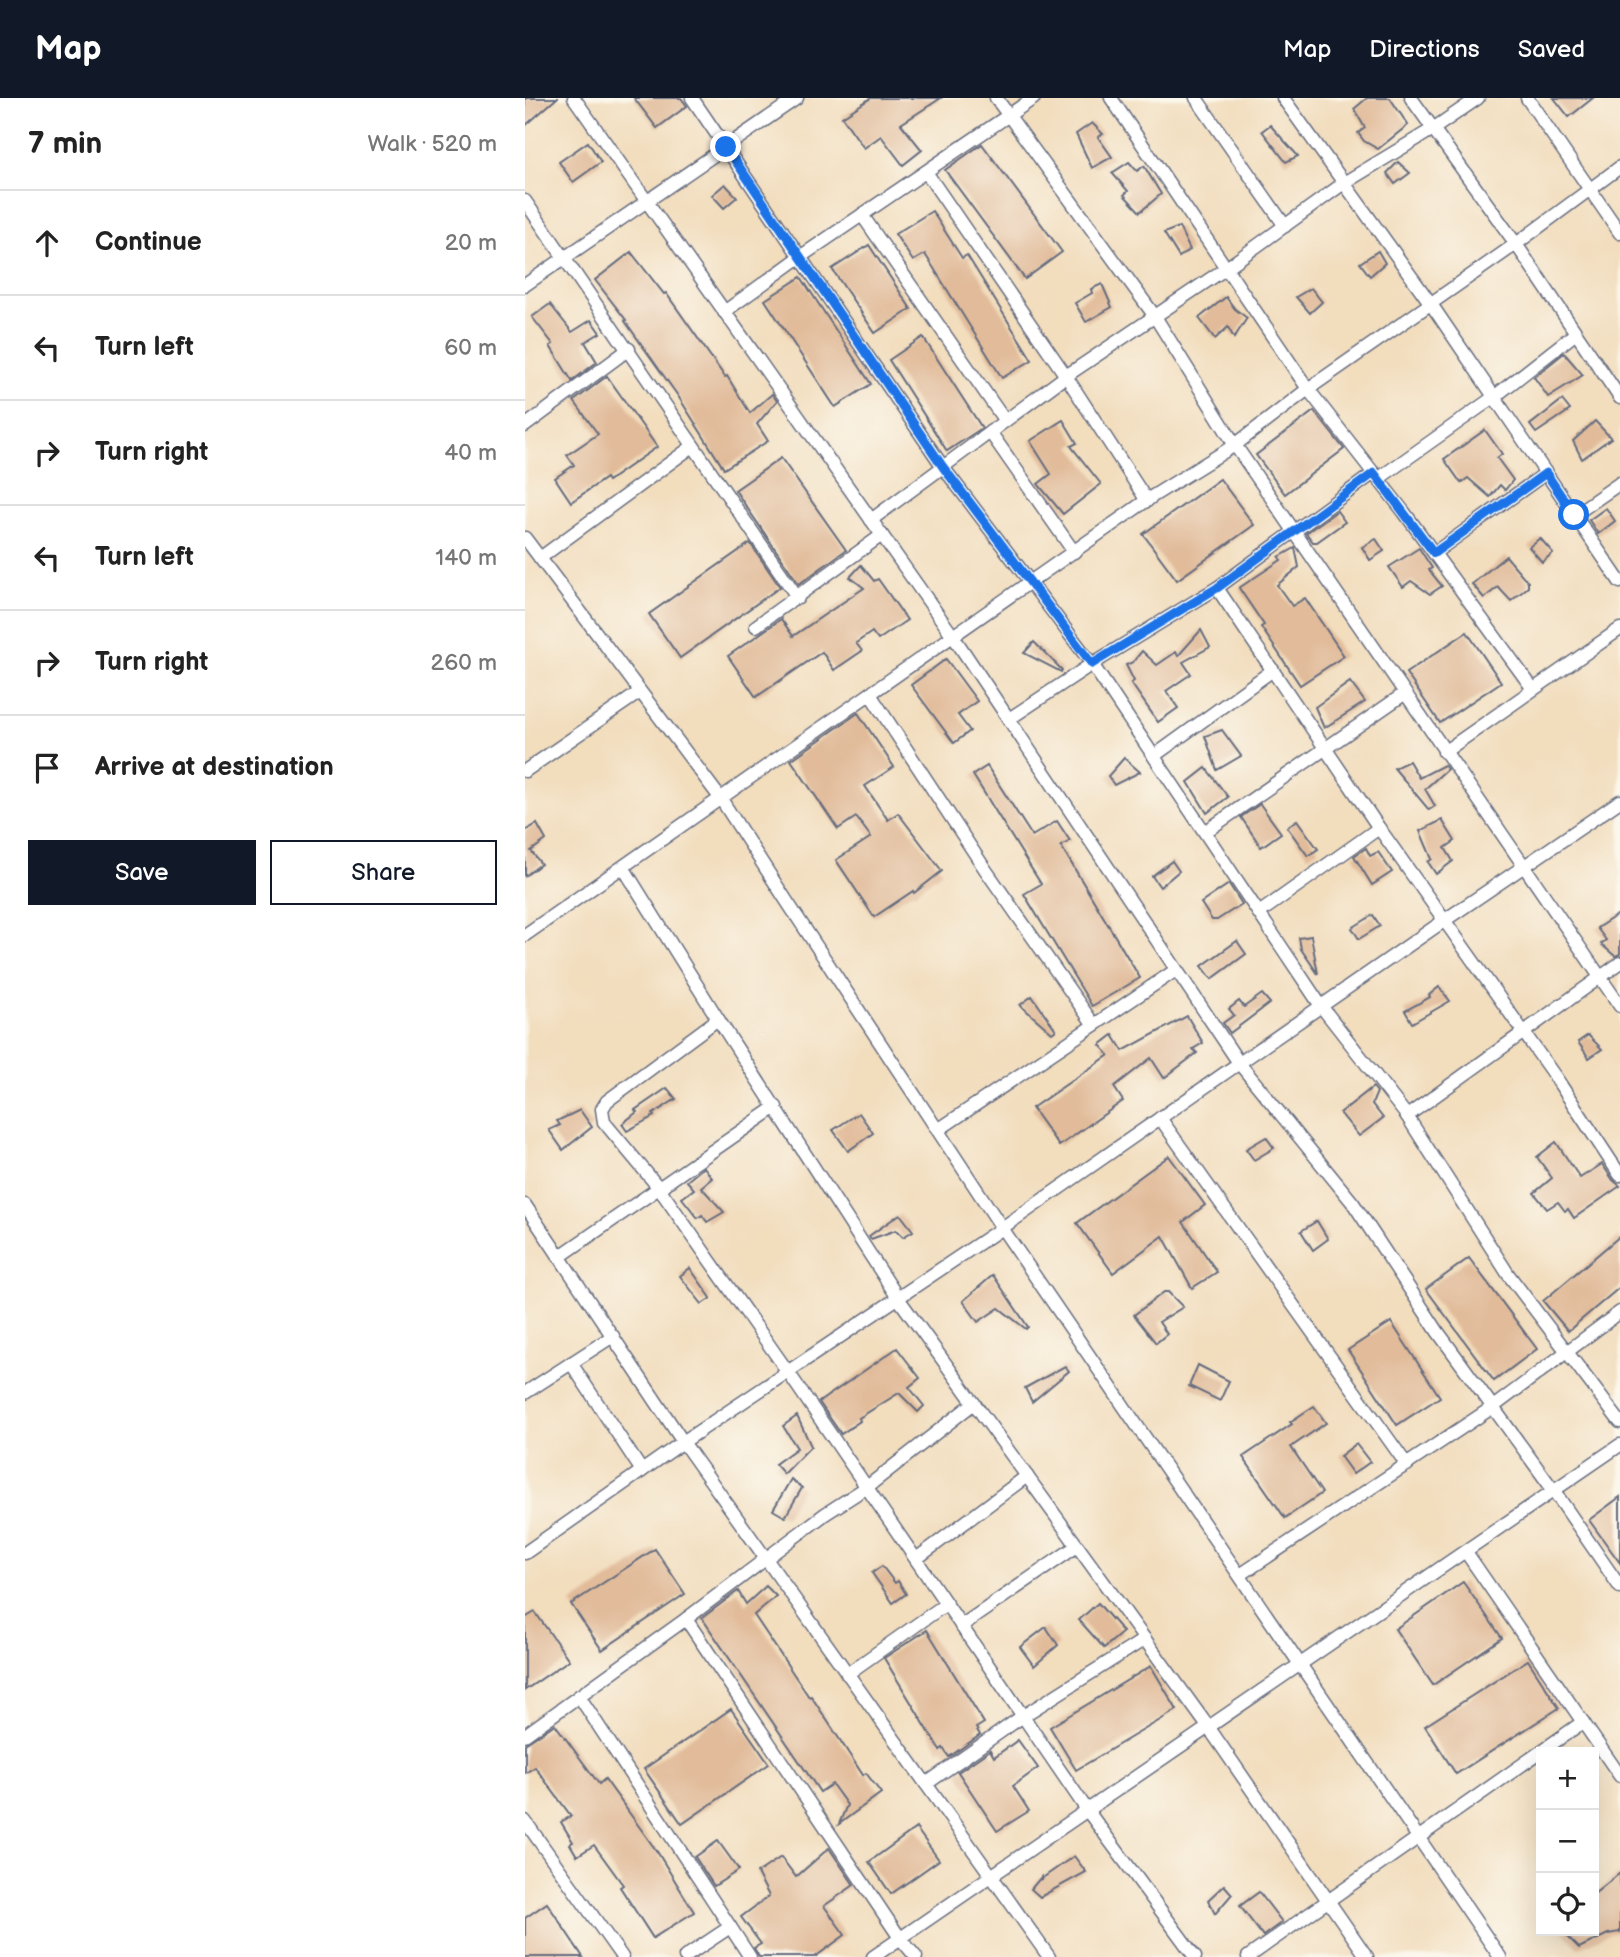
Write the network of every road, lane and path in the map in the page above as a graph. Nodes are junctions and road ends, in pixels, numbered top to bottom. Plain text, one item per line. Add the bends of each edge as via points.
1 (574, 98) edge
2 (692, 98) edge
3 (996, 98) edge
4 (1034, 98) edge
5 (1111, 98) edge
6 (1196, 98) edge
7 (1283, 98) edge
8 (1411, 98) edge
9 (1478, 98) edge
10 (1527, 98) edge
11 (788, 100) edge
12 (1009, 117) junction
13 (1433, 129) junction
14 (726, 147) junction
15 (1620, 167) edge
16 (926, 172) junction
17 (1344, 183) junction
18 (1590, 187) junction
19 (525, 201) edge
20 (647, 202) junction
21 (862, 215) junction
22 (1285, 226) junction
23 (1620, 233) edge
24 (1516, 244) junction
25 (566, 257) junction
26 (800, 257) junction
27 (1225, 269) junction
28 (525, 285) edge
29 (1431, 304) junction
30 (724, 312) junction
31 (1154, 315) junction
32 (1576, 333) junction
33 (629, 349) junction
34 (1066, 376) junction
35 (1308, 389) junction
36 (1494, 397) junction
37 (1620, 398) edge
38 (1005, 421) junction
39 (525, 426) edge
40 (990, 432) junction
41 (1235, 444) junction
42 (693, 446) junction
43 (943, 467) junction
44 (1546, 473) junction
45 (1376, 476) junction
46 (1620, 483) edge
47 (1147, 501) junction
48 (1574, 515) junction
49 (871, 520) junction
50 (1293, 531) junction
51 (882, 536) junction
52 (525, 538) edge
53 (1074, 552) junction
54 (1434, 553) junction
55 (540, 558) junction
56 (1031, 582) junction
57 (1620, 582) edge
58 (1217, 588) junction
59 (798, 598) junction
60 (756, 626) dead end
61 (1620, 629) edge
62 (953, 636) junction
63 (1092, 664) junction
64 (1273, 670) junction
65 (1533, 689) junction
66 (640, 692) junction
67 (870, 694) junction
68 (1404, 694) junction
69 (1009, 719) junction
70 (1326, 749) junction
71 (1444, 752) junction
72 (1154, 755) junction
73 (525, 771) edge
74 (721, 799) junction
75 (1620, 801) edge
76 (1380, 828) junction
77 (1205, 832) junction
78 (1524, 866) junction
79 (623, 867) junction
80 (1259, 913) junction
81 (1445, 920) junction
82 (525, 935) edge
83 (1620, 963) edge
84 (1176, 970) junction
85 (1599, 976) junction
86 (1321, 1006) junction
87 (1620, 1006) edge
88 (718, 1019) junction
89 (1094, 1025) junction
90 (1524, 1031) junction
91 (1239, 1063) junction
92 (776, 1107) junction
93 (1408, 1116) junction
94 (1160, 1118) junction
95 (937, 1130) junction
96 (1620, 1175) edge
97 (659, 1188) junction
98 (525, 1205) edge
99 (1002, 1228) junction
100 (559, 1257) junction
101 (898, 1298) junction
102 (1620, 1312) edge
103 (613, 1336) junction
104 (1566, 1351) junction
105 (571, 1363) junction
106 (788, 1372) junction
107 (527, 1388) edge
108 (974, 1403) junction
109 (1493, 1407) junction
110 (1620, 1422) edge
111 (683, 1442) junction
112 (1620, 1445) edge
113 (1408, 1465) junction
114 (642, 1471) junction
115 (1027, 1476) junction
116 (867, 1487) junction
117 (1554, 1491) junction
118 (1077, 1546) junction
119 (1466, 1552) junction
120 (525, 1553) edge
121 (916, 1559) junction
122 (767, 1560) junction
123 (1240, 1575) junction
124 (1620, 1587) edge
125 (946, 1604) junction
126 (686, 1619) junction
127 (961, 1626) junction
128 (1145, 1639) junction
129 (1302, 1665) junction
130 (847, 1674) junction
131 (579, 1696) junction
132 (1023, 1716) junction
133 (1583, 1722) junction
134 (1209, 1728) junction
135 (525, 1735) edge
136 (1620, 1776) edge
137 (926, 1784) junction
138 (1087, 1810) junction
139 (525, 1821) edge
140 (1418, 1838) junction
141 (991, 1875) junction
142 (1328, 1900) junction
143 (730, 1927) junction
144 (900, 1938) junction
145 (622, 1957) edge
146 (685, 1957) edge
147 (750, 1957) edge
148 (873, 1957) edge
149 (916, 1957) edge
150 (1049, 1957) edge
151 (1195, 1957) edge
152 (1248, 1957) edge
153 (1367, 1957) edge
154 (1500, 1957) edge

1 - 20 street
2 - 14 street
3 - 12 street
4 - 12 street
5 - 27 street
6 - 22 street
7 - 17 street
8 - 13 street
9 - 13 street
10 - 18 street
11 - 14 street
12 - 16 street
12 - 31 street
13 - 17 street
13 - 24 street
14 - 20 street
14 - 26 street
15 - 18 street
16 - 21 street
16 - 34 street
17 - 22 street
17 - 29 street
18 - 23 street
18 - 24 street
19 - 25 street
20 - 25 street
20 - 30 street
21 - 26 street
21 - 38 street
22 - 27 street
24 - 29 street
24 - 32 street
25 - 28 street
25 - 33 street
26 - 30 street
26 - 43 street
27 - 31 street
27 - 35 street
29 - 35 street
29 - 36 street
30 - 49 street
31 - 34 street
31 - 41 street
32 - 36 street
32 - 37 street
33 - 39 street
33 - 42 street
34 - 38 street
34 - 47 street
35 - 41 street
35 - 45 street
36 - 44 street
36 - 45 street
38 - 40 street
40 - 43 street
40 - 53 street
41 - 47 street
41 - 50 street
42 - 55 street
42 - 59 street
43 - 49 street
43 - 56 street
44 - 48 street
44 - 54 street
45 - 50 street
45 - 54 street
46 - 48 street
47 - 53 street
48 - 57 street
49 - 51 street
50 - 58 street
50 - 68 street
51 - 59 street
51 - 62 street
52 - 55 street
53 - 56 street
54 - 65 street
55 - 66 street
56 - 62 street
56 - 63 street
58 - 63 street
58 - 64 street
59 - 60 street
61 - 65 street
62 - 67 street
62 - 69 street
63 - 69 street
63 - 72 street
64 - 70 street
64 - 72 street
65 - 71 street
66 - 73 street
66 - 74 street
67 - 74 street
67 - 89 street
68 - 70 street
68 - 71 street
69 - 84 street
70 - 76 street
70 - 77 street
71 - 78 street
72 - 77 street
74 - 79 street
74 - 95 street
75 - 78 street
76 - 80 street
76 - 81 street
77 - 80 street
78 - 81 street
78 - 85 street
79 - 82 street
79 - 88 street
80 - 86 street
81 - 86 street
81 - 90 street
83 - 85 street
84 - 89 street
84 - 91 street
85 - 87 street
85 - 90 street
86 - 91 street
86 - 93 street
88 - 92 street
88 - 97 street via 607,1101 602,1110 604,1122
89 - 95 street
90 - 93 street
90 - 96 street
91 - 94 street
91 - 109 street via 1353,1203
92 - 97 street
92 - 101 street
93 - 104 street via 1508,1274
94 - 99 street
94 - 113 street
95 - 99 street
97 - 100 street
97 - 106 street
98 - 100 street
99 - 101 street
99 - 123 street
100 - 103 street
101 - 106 street
101 - 108 street
102 - 104 street
103 - 105 street
103 - 111 street
104 - 109 street
104 - 110 street
105 - 107 street
105 - 114 street
106 - 111 street
106 - 116 street
108 - 115 street
108 - 116 street
109 - 113 street
109 - 117 street
111 - 114 street
111 - 122 street
112 - 117 street
113 - 123 street
114 - 120 street
115 - 118 street
115 - 121 street
116 - 121 street
116 - 122 street
117 - 119 street
117 - 124 street
118 - 127 street
118 - 128 street
119 - 129 street
119 - 133 street
121 - 125 street
122 - 126 street
122 - 130 street
123 - 129 street
125 - 127 street
125 - 130 street
126 - 131 street
126 - 144 street
127 - 132 street
128 - 132 street
128 - 134 street
129 - 134 street
129 - 140 street
130 - 137 street
131 - 135 street
131 - 143 street
132 - 137 street
132 - 138 street
133 - 136 street
133 - 140 street
134 - 138 street
134 - 142 street
137 - 141 street
138 - 141 street
138 - 151 street
139 - 145 street
140 - 142 street
140 - 154 street
141 - 144 street
141 - 150 street
142 - 152 street
142 - 153 street
143 - 146 street
143 - 147 street
144 - 148 street
144 - 149 street

